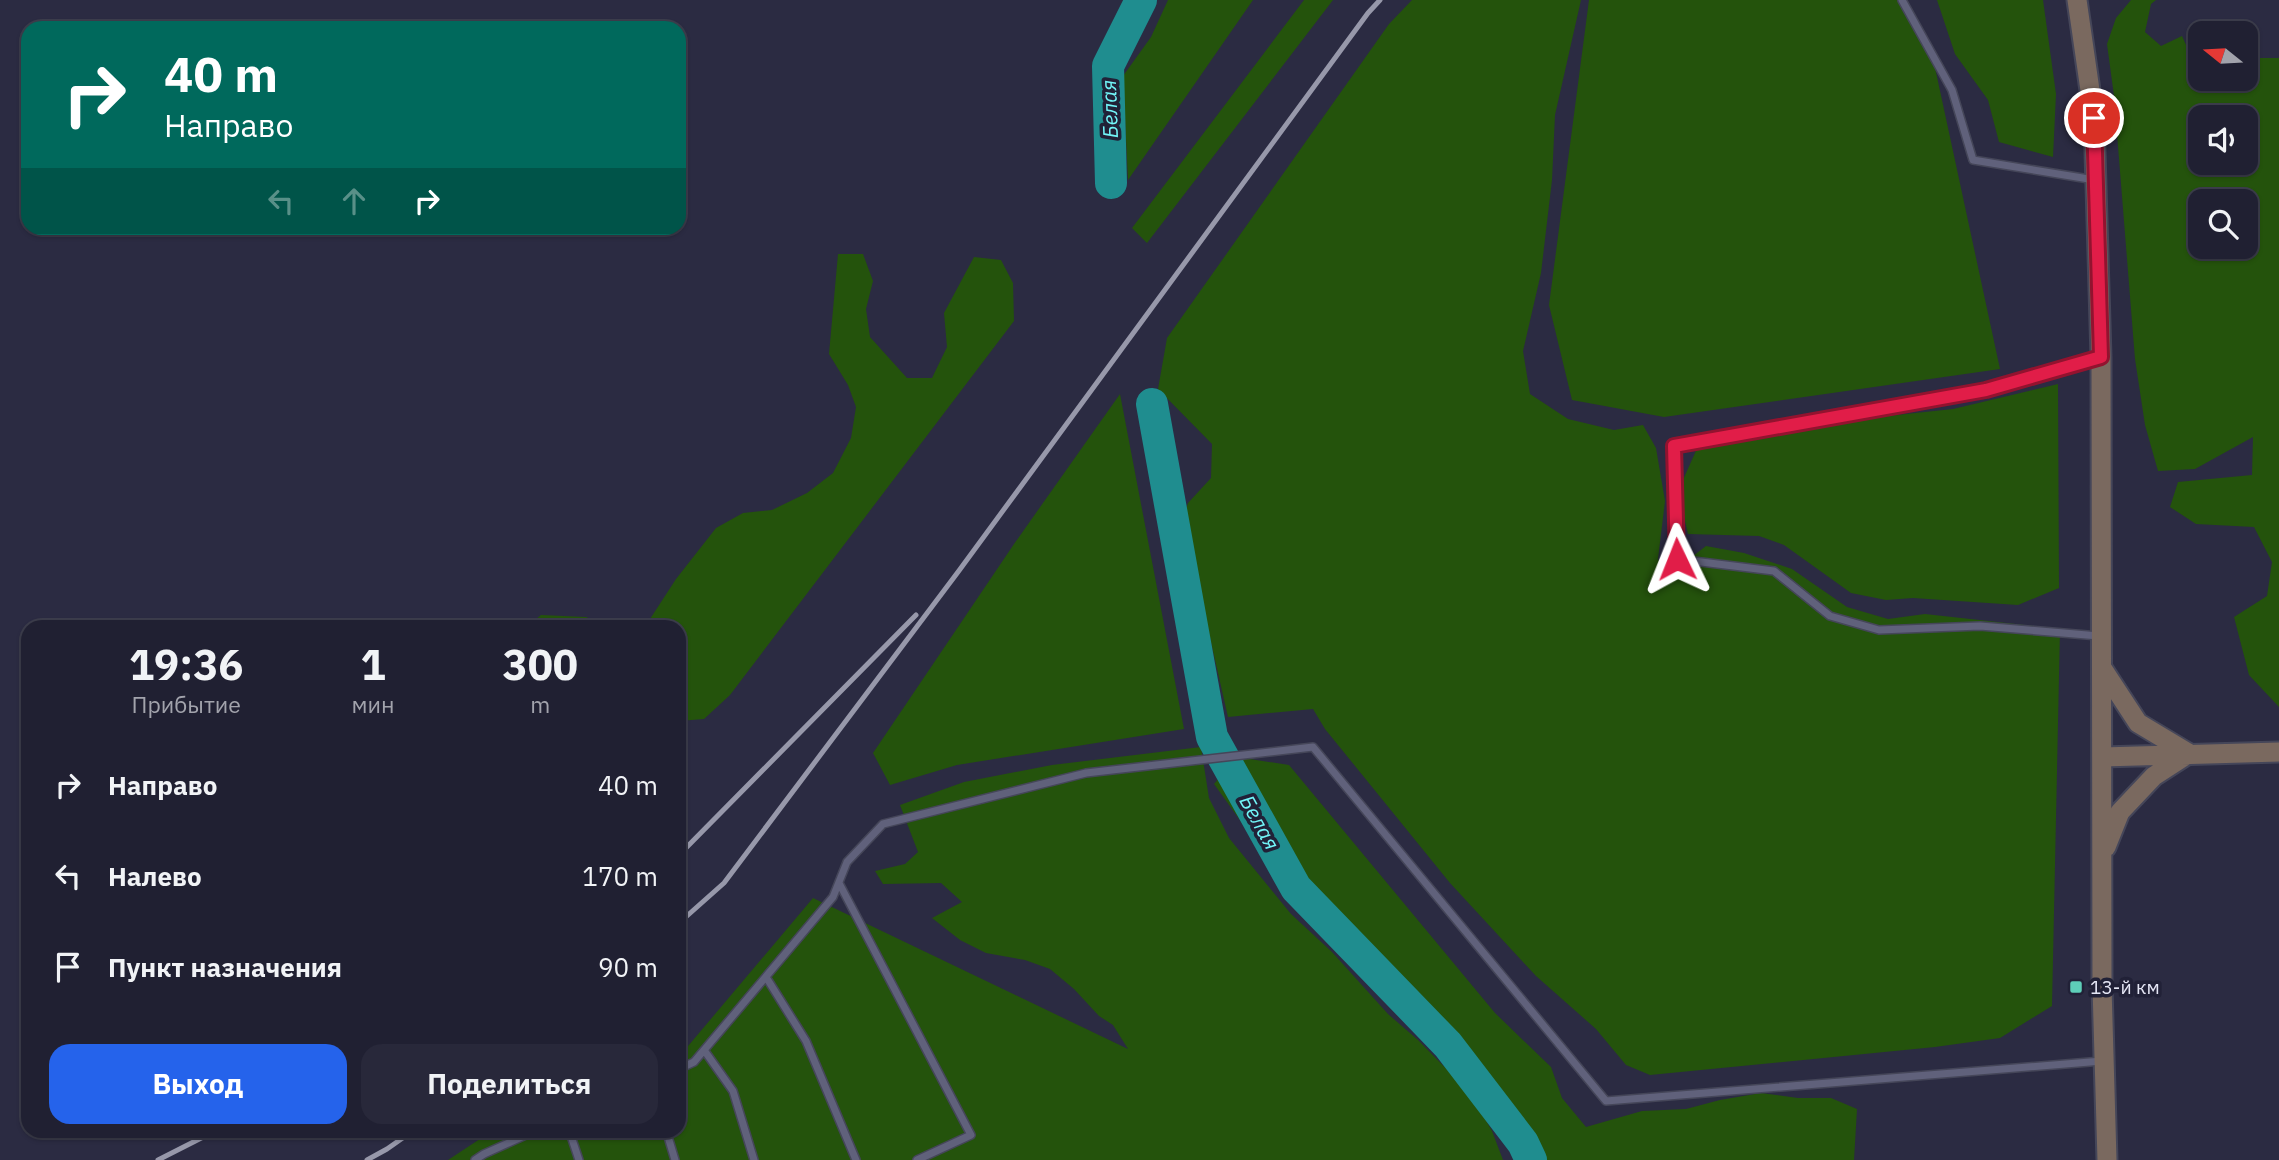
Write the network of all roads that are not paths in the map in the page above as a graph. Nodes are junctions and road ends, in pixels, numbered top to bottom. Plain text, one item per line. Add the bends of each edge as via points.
1 (1902, 0) edge
2 (2077, 0) edge
3 (2096, 180) junction
4 (2101, 357) junction
5 (2101, 636) junction
6 (2101, 666) junction
7 (2279, 752) edge
8 (2188, 754) junction
9 (2102, 757) junction
10 (2102, 857) junction
11 (839, 883) junction
12 (766, 977) junction
13 (704, 1050) junction
14 (2104, 1060) junction
15 (686, 1066) edge
16 (519, 1138) edge
17 (572, 1138) edge
18 (668, 1138) edge
19 (475, 1160) edge
20 (579, 1160) edge
21 (675, 1160) edge
22 (754, 1160) edge
23 (856, 1160) edge
24 (917, 1160) edge
25 (2107, 1160) edge

1 - 3 lane via 1952,90 1972,160
2 - 3 main road via 2094,118
3 - 4 main road
4 - 5 main road
4 - 5 lane via 1986,390 1674,446 1677,559 1774,571 1830,616 1879,630 1980,626
5 - 6 main road
6 - 8 main road via 2138,723
6 - 9 main road
7 - 8 main road
8 - 9 main road
8 - 10 main road via 2154,776 2120,812
9 - 10 main road
10 - 14 main road
11 - 12 lane via 833,897
11 - 14 lane via 847,862 883,824 1086,773 1313,747 1606,1101
11 - 24 lane via 971,1135
12 - 13 lane
12 - 23 lane via 806,1041
13 - 15 lane
13 - 22 lane via 733,1091
14 - 25 main road
16 - 19 lane
17 - 20 lane
18 - 21 lane

